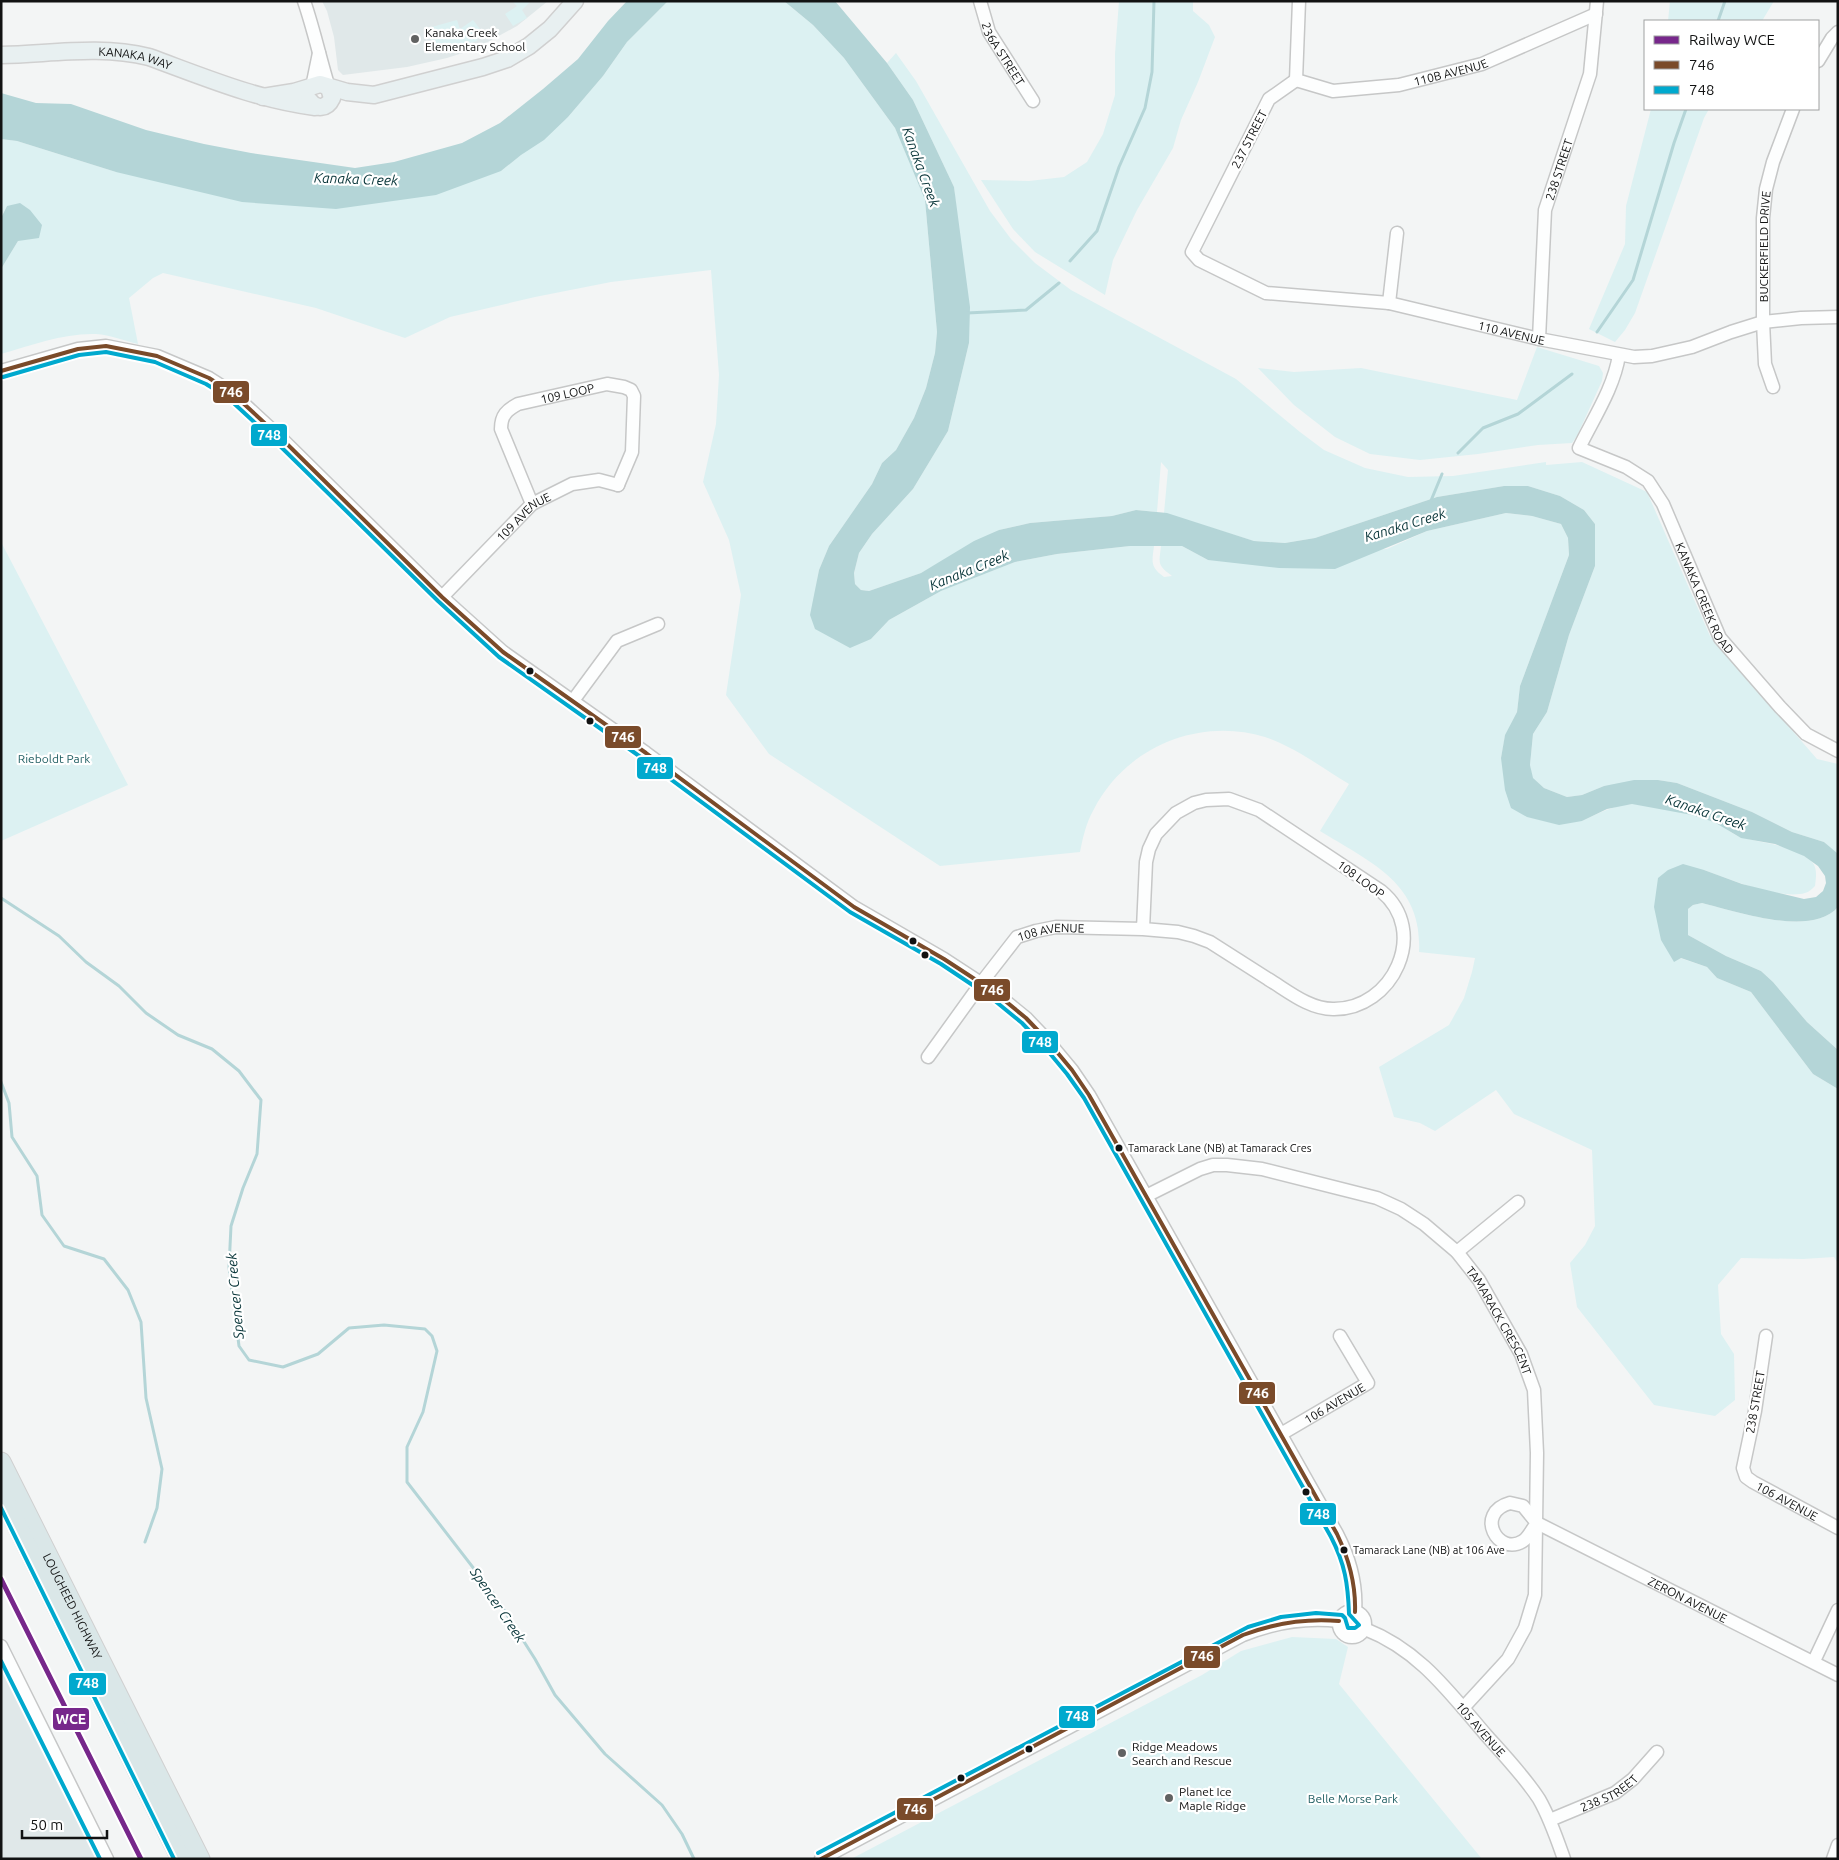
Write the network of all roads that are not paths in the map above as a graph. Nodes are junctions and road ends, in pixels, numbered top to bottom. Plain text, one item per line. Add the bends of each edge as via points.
1 (304, 1) edge
2 (576, 1) edge
3 (980, 1) edge
4 (1300, 1) edge
5 (1597, 1) edge
6 (1596, 14) junction
7 (1838, 32) edge
8 (318, 53) junction
9 (1, 55) edge
10 (1819, 60) edge
11 (1296, 80) junction
12 (312, 87) junction
13 (329, 88) junction
14 (369, 95) junction
15 (263, 97) junction
16 (1033, 100) dead end
17 (321, 106) junction
18 (1793, 110) edge
19 (1397, 233) dead end
20 (1192, 252) joint
21 (1389, 303) junction
22 (1838, 316) edge
23 (1763, 322) junction
24 (1539, 339) junction
25 (1619, 356) junction
26 (1, 371) edge
27 (1772, 387) dead end
28 (619, 488) joint
29 (532, 504) junction
30 (442, 597) junction
31 (658, 624) dead end
32 (572, 702) junction
33 (1838, 751) edge
34 (1143, 929) junction
35 (982, 982) junction
36 (928, 1057) dead end
37 (1146, 1196) junction
38 (1518, 1202) dead end
39 (1457, 1252) junction
40 (1340, 1336) dead end
41 (1766, 1336) dead end
42 (1281, 1434) junction
43 (1, 1462) edge
44 (1743, 1468) joint
45 (1, 1493) edge
46 (1537, 1523) junction
47 (1838, 1528) edge
48 (1838, 1610) edge
49 (1355, 1612) junction
50 (1339, 1621) junction
51 (1364, 1629) junction
52 (1, 1646) edge
53 (1814, 1661) junction
54 (1838, 1675) edge
55 (1463, 1708) junction
56 (1657, 1752) dead end
57 (1550, 1820) junction
58 (1838, 1845) edge
59 (107, 1859) edge
60 (181, 1859) edge
61 (200, 1859) edge
62 (821, 1859) edge
63 (1564, 1859) edge
64 (1833, 1859) edge

1 - 8 street
2 - 14 main road, KANAKA WAY via 550,29 506,59
3 - 16 street, 236A STREET via 989,32
4 - 11 street
5 - 6 street, 238 STREET
6 - 11 street, 110B AVENUE via 1482,64 1398,85 1333,91
6 - 24 street, 238 STREET via 1590,74 1545,210
7 - 10 street
8 - 12 street
8 - 13 street
9 - 15 main road, KANAKA WAY via 79,50 134,54
11 - 20 street, 237 STREET via 1269,99
12 - 13 main road via 320,84
12 - 15 main road, KANAKA WAY
12 - 17 main road via 309,99
13 - 14 main road, KANAKA WAY
13 - 17 main road via 332,98
14 - 17 main road, KANAKA WAY via 358,102
15 - 17 main road, KANAKA WAY
18 - 23 street, BUCKERFIELD DRIVE via 1766,189
19 - 21 street
20 - 21 street, 110 AVENUE via 1199,260 1266,294
21 - 24 street, 110 AVENUE
22 - 23 street, 110 AVENUE
23 - 25 street, 110 AVENUE via 1679,350 1652,356
23 - 27 street, BUCKERFIELD DRIVE via 1765,364
24 - 25 street, 110 AVENUE
25 - 33 street, KANAKA CREEK ROAD via 1612,381 1579,448 1626,467 1648,481 1663,504 1720,638 1806,734
26 - 30 street via 78,349 106,346 157,356 210,378 231,392 283,440
28 - 29 street, 109 AVENUE via 599,480 572,484
28 - 29 street, 109 LOOP via 632,452 634,396 631,390 607,384 518,404 506,411 501,429
29 - 30 street, 109 AVENUE
30 - 32 street via 503,652
31 - 32 street via 617,641
32 - 35 street via 854,907
34 - 34 street, 108 LOOP via 1178,932 1210,942 1308,1003 1333,1009 1365,1002 1384,988 1401,959 1404,942 1399,917 1386,895 1259,810 1230,799 1206,800 1184,807 1156,834 1146,862
34 - 35 street, 108 AVENUE via 1056,927 1036,931 1017,938
35 - 36 street, 108 AVENUE
35 - 37 street via 1026,1018 1068,1066 1094,1104
37 - 39 street, TAMARACK CRESCENT via 1213,1165 1253,1167 1390,1203 1424,1224
37 - 42 street
38 - 39 street
39 - 46 street, TAMARACK CRESCENT via 1478,1280 1521,1354 1534,1390
40 - 42 street, 106 AVENUE via 1368,1383
41 - 44 street, 238 STREET
42 - 49 street via 1345,1550 1356,1589
43 - 61 highway, LOUGHEED HIGHWAY
44 - 47 street, 106 AVENUE via 1746,1477 1753,1482
45 - 60 highway, LOUGHEED HIGHWAY
46 - 53 street, ZERON AVENUE
46 - 55 street, TAMARACK CRESCENT via 1535,1595 1525,1628 1508,1659
48 - 53 street
49 - 50 street via 1345,1614
49 - 51 street via 1363,1618
50 - 51 street via 1341,1632 1351,1636 1361,1634
50 - 62 street via 1285,1621 1243,1635
51 - 55 street, 105 AVENUE via 1414,1656
52 - 59 street
53 - 54 street, ZERON AVENUE
55 - 57 street, 105 AVENUE via 1528,1783
56 - 57 street, 238 STREET via 1633,1779 1615,1792
57 - 63 street, 105 AVENUE
58 - 64 street

